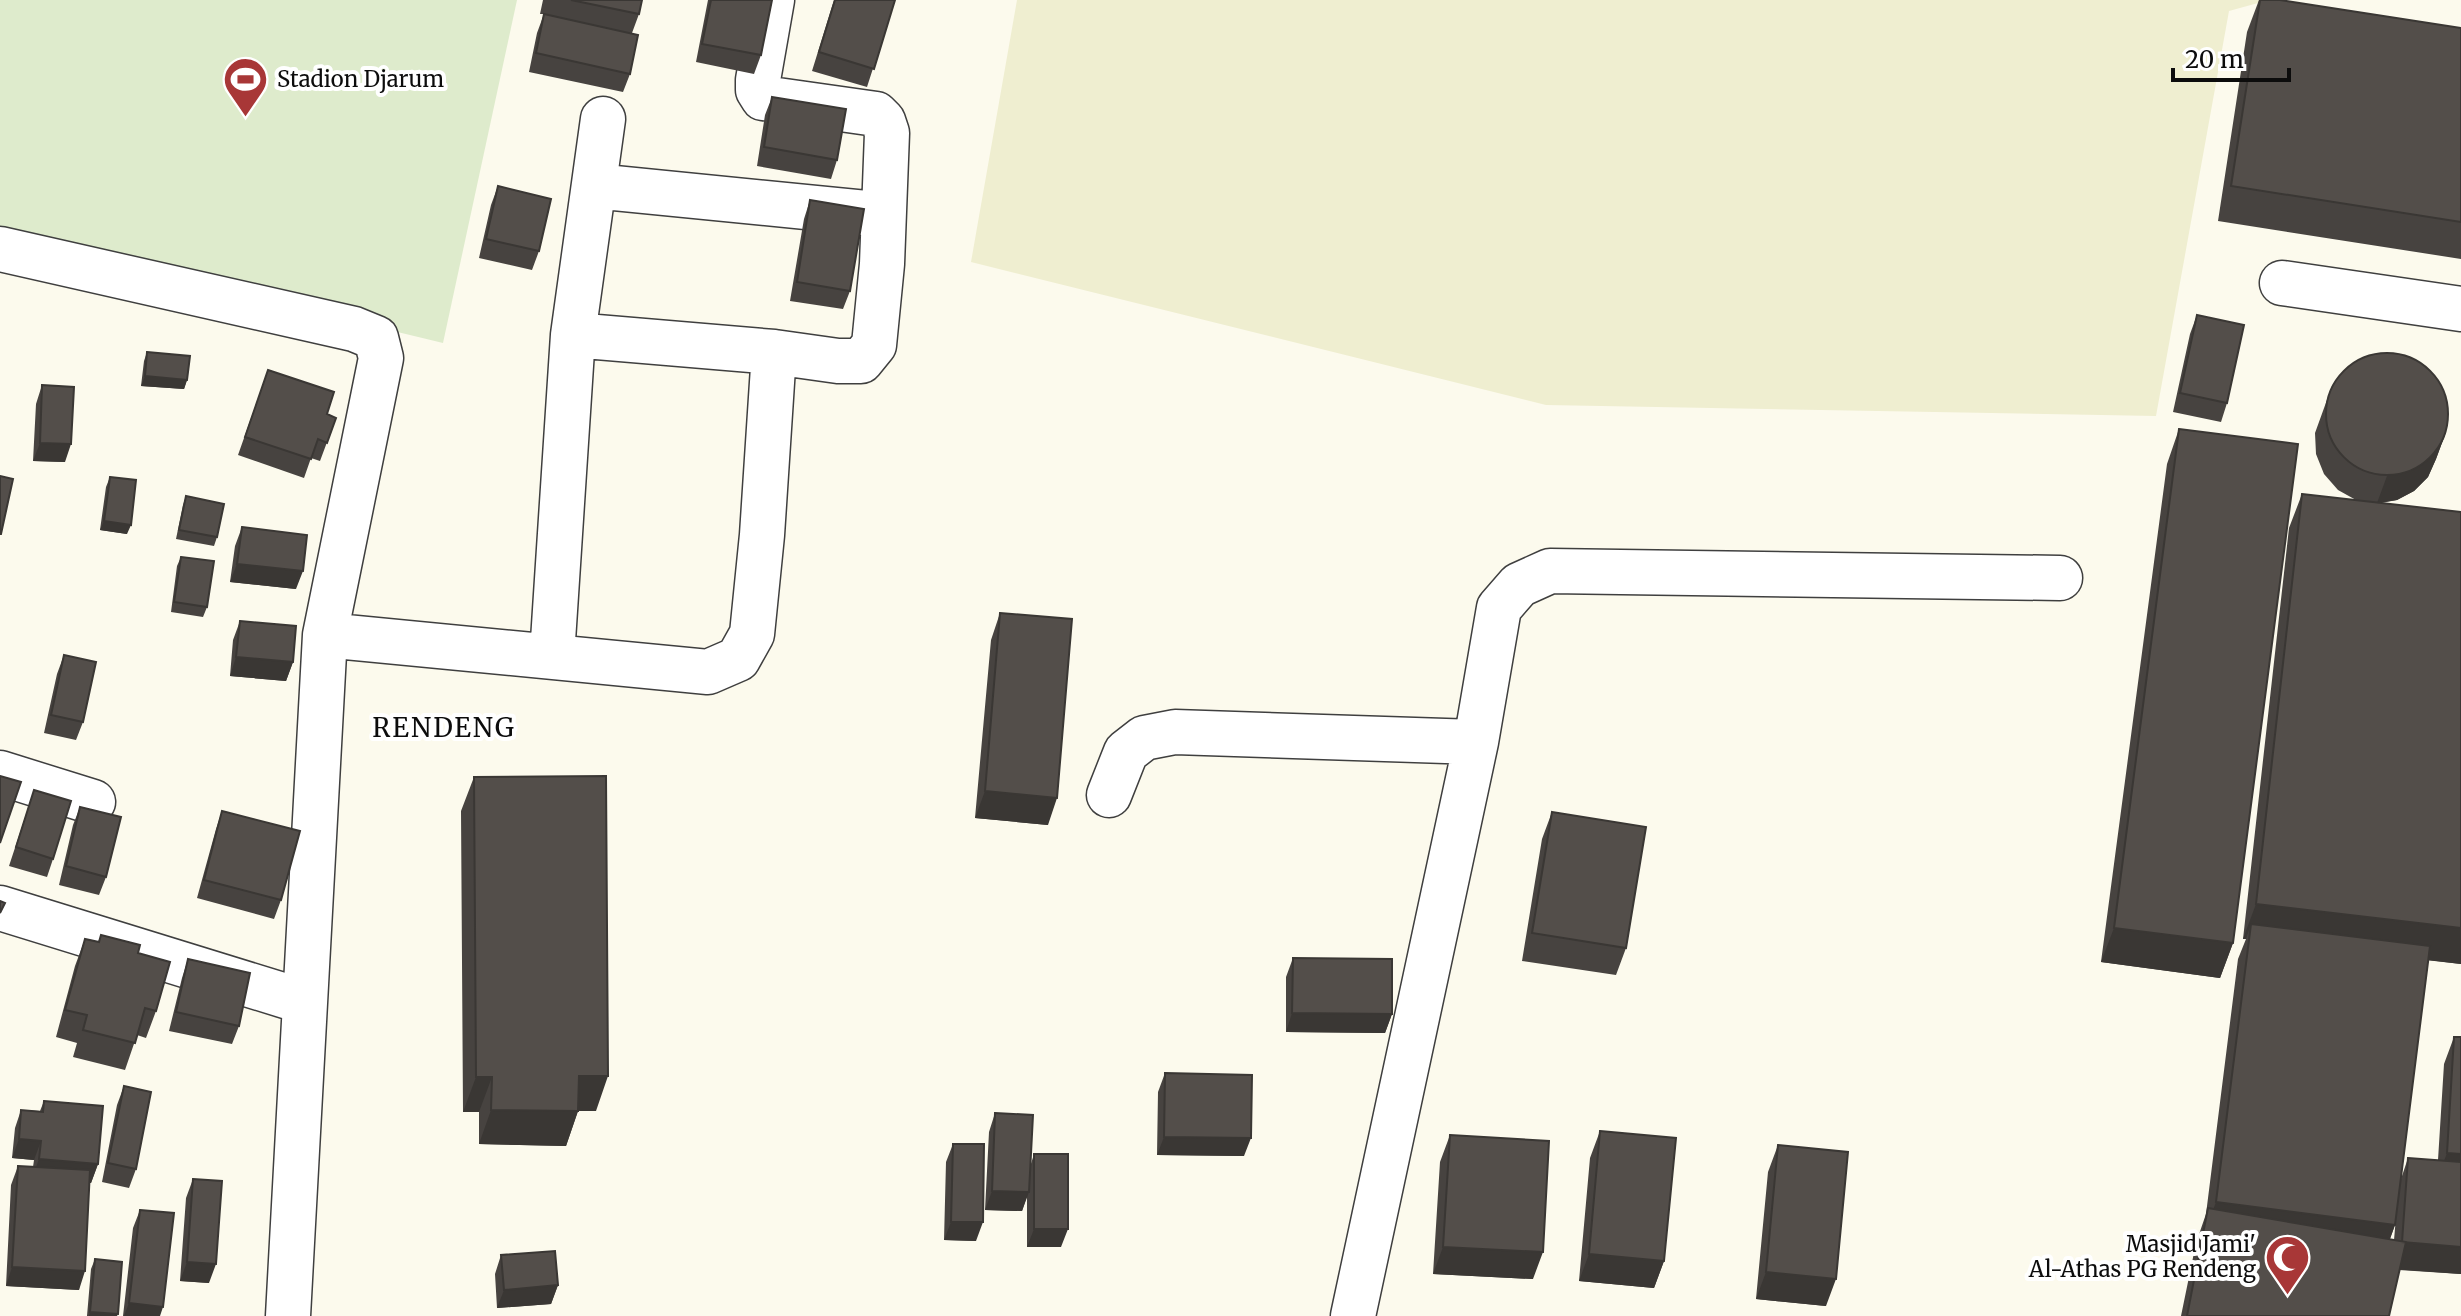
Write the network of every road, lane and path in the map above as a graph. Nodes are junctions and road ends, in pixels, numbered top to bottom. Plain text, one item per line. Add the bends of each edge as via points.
1 (772, 0) edge
2 (603, 119) dead end
3 (594, 186) junction
4 (884, 215) junction
5 (0, 249) edge
6 (2282, 283) dead end
7 (2461, 309) edge
8 (573, 335) junction
9 (774, 352) junction
10 (2060, 578) dead end
11 (325, 635) junction
12 (552, 656) junction
13 (1476, 742) junction
14 (0, 773) edge
15 (1109, 795) dead end
16 (93, 802) dead end
17 (0, 908) edge
18 (305, 1002) junction
19 (288, 1316) edge
20 (1353, 1316) edge

1 - 4 street via 758,90 763,98 876,114 887,133
2 - 3 street
3 - 4 street
3 - 8 street
4 - 9 street via 874,345 861,361
5 - 11 street via 376,338 381,358
6 - 7 street
8 - 9 street
8 - 12 street
9 - 12 street via 752,634 738,659 708,672
10 - 13 street via 1550,571 1519,585 1499,608
11 - 12 street
11 - 18 street
13 - 15 street via 1175,732 1144,738 1126,752
13 - 20 street
14 - 16 street
17 - 18 street
18 - 19 street

